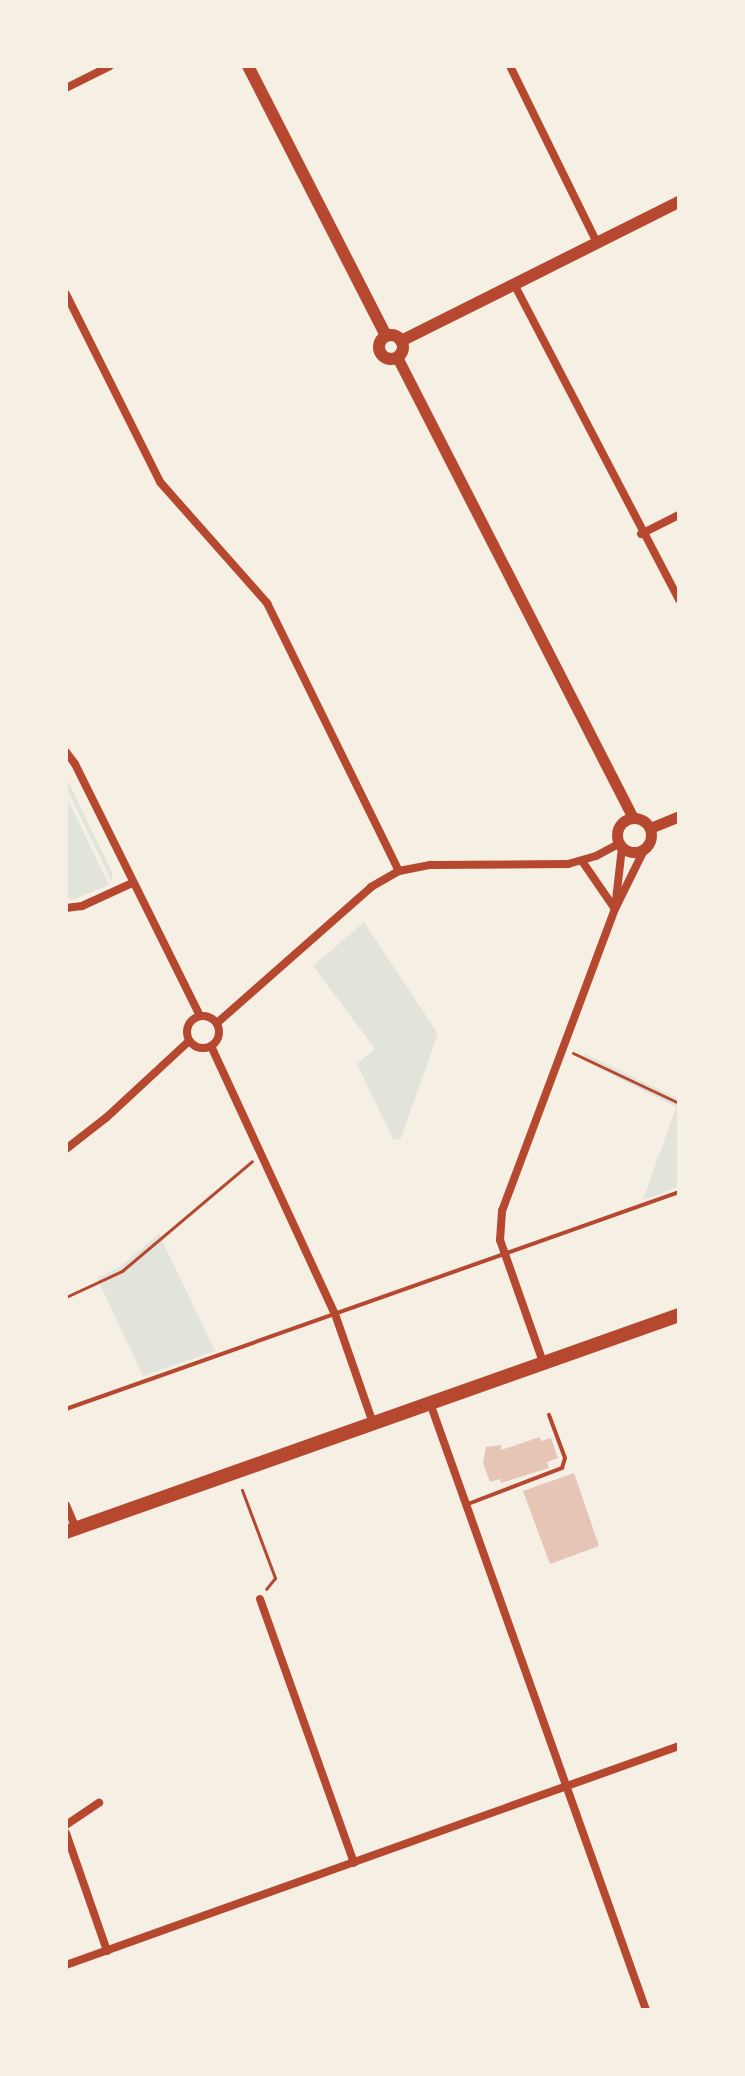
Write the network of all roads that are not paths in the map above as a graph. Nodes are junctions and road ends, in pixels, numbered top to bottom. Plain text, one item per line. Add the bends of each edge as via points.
1 (110, 66) edge
2 (248, 66) edge
3 (510, 66) edge
4 (66, 88) edge
5 (679, 202) edge
6 (597, 243) junction
7 (514, 284) junction
8 (66, 294) edge
9 (386, 336) junction
10 (401, 341) junction
11 (397, 357) junction
12 (679, 515) edge
13 (641, 534) junction
14 (679, 600) edge
15 (66, 752) edge
16 (679, 816) edge
17 (633, 818) junction
18 (650, 828) junction
19 (621, 845) junction
20 (645, 848) junction
21 (582, 861) junction
22 (399, 871) junction
23 (132, 883) junction
24 (66, 908) edge
25 (615, 909) junction
26 (200, 1016) junction
27 (217, 1023) junction
28 (189, 1041) junction
29 (211, 1046) junction
30 (66, 1149) edge
31 (679, 1192) edge
32 (505, 1255) junction
33 (335, 1314) junction
34 (679, 1315) edge
35 (543, 1362) junction
36 (430, 1403) junction
37 (66, 1409) edge
38 (549, 1415) dead end
39 (373, 1423) junction
40 (66, 1505) edge
41 (466, 1505) junction
42 (71, 1530) edge
43 (260, 1599) road end
44 (679, 1746) edge
45 (566, 1787) junction
46 (99, 1803) dead end
47 (66, 1825) edge
48 (66, 1833) edge
49 (354, 1863) junction
50 (107, 1951) junction
51 (66, 1965) edge
52 (646, 2010) edge

1 - 4 street
2 - 9 main road
3 - 6 street
5 - 6 main road
6 - 7 main road
7 - 10 main road
7 - 13 street
8 - 22 street via 160,482 267,603
9 - 10 main road
9 - 11 main road via 381,352
10 - 11 main road
11 - 17 street
12 - 13 street
13 - 14 street
15 - 23 street
16 - 18 street
17 - 18 street
17 - 19 street via 619,827
18 - 20 street
19 - 20 street via 631,851
19 - 21 street
19 - 25 street
20 - 25 street
21 - 22 street via 430,865
21 - 25 street
22 - 27 street via 371,887
23 - 24 street
23 - 26 street
25 - 32 street via 502,1211 499,1226
26 - 27 street
26 - 28 street via 188,1025
27 - 29 street via 218,1038
28 - 29 street via 201,1048
28 - 30 street
29 - 33 street
31 - 32 lane
32 - 33 lane
32 - 35 street
33 - 37 lane
33 - 39 street
34 - 35 highway
35 - 36 highway
36 - 39 highway
36 - 41 street
38 - 41 lane via 565,1458 562,1468
39 - 42 highway
40 - 42 street
41 - 45 street
43 - 49 street
44 - 45 street
45 - 49 street
45 - 52 street
46 - 47 street
48 - 50 street
49 - 50 street
50 - 51 street

